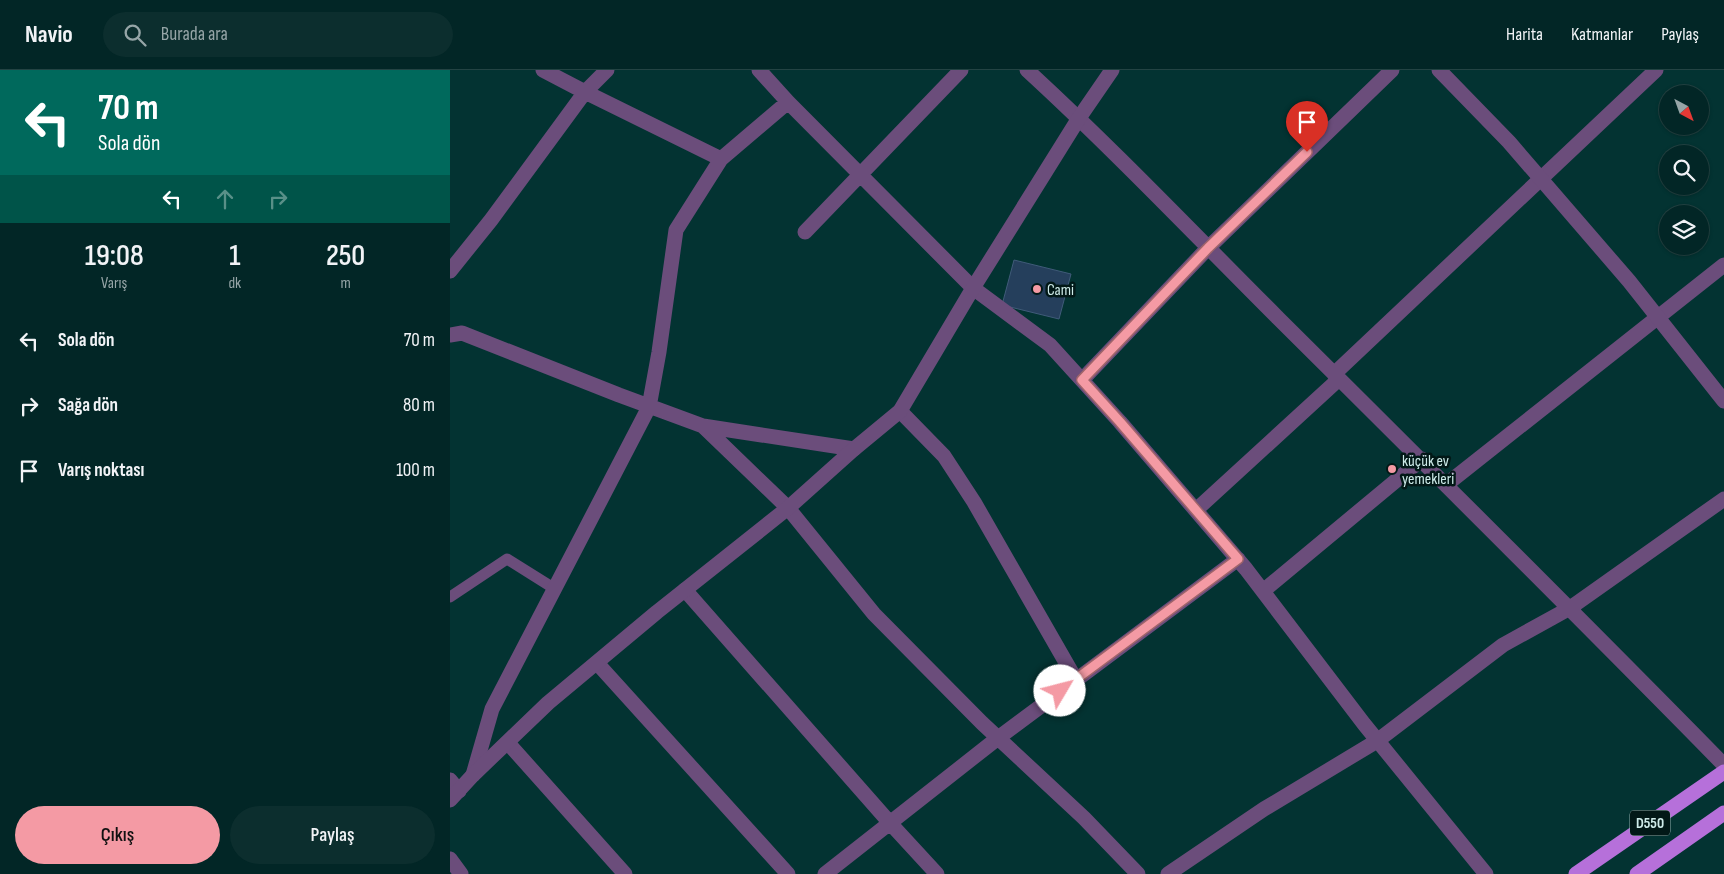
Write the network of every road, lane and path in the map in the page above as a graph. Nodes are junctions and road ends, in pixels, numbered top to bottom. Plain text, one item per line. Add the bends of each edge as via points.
1 (543, 70) edge
2 (607, 70) edge
3 (759, 70) edge
4 (961, 70) edge
5 (1027, 70) edge
6 (1112, 70) edge
7 (1392, 70) edge
8 (1439, 70) edge
9 (1656, 70) edge
10 (586, 92) junction
11 (788, 102) junction
12 (1079, 118) junction
13 (721, 160) junction
14 (860, 176) junction
15 (1541, 179) junction
16 (805, 232) dead end
17 (1208, 248) junction
18 (1724, 265) edge
19 (450, 271) edge
20 (973, 288) junction
21 (1658, 318) junction
22 (450, 321) edge
23 (456, 334) edge
24 (1337, 376) junction
25 (1082, 380) junction
26 (1724, 401) edge
27 (649, 407) junction
28 (900, 411) junction
29 (703, 426) junction
30 (854, 449) junction
31 (1422, 460) junction
32 (1446, 484) junction
33 (1724, 499) edge
34 (788, 508) junction
35 (1196, 510) junction
36 (1238, 559) junction
37 (555, 589) junction
38 (685, 590) junction
39 (1263, 591) junction
40 (450, 597) edge
41 (1570, 608) junction
42 (597, 662) junction
43 (1076, 680) junction
44 (998, 738) junction
45 (1377, 741) junction
46 (508, 743) junction
47 (1724, 765) edge
48 (1724, 772) edge
49 (473, 775) junction
50 (453, 790) edge
51 (1724, 814) edge
52 (890, 823) junction
53 (450, 859) edge
54 (461, 874) edge
55 (625, 874) edge
56 (788, 874) edge
57 (825, 874) edge
58 (937, 874) edge
59 (1138, 874) edge
60 (1168, 874) edge
61 (1486, 874) edge
62 (1576, 874) edge
63 (1637, 874) edge

1 - 10 street
2 - 10 street
3 - 11 street
4 - 14 street
5 - 12 street
6 - 12 street
7 - 17 street
8 - 15 street
9 - 15 street
10 - 13 street
10 - 19 street
11 - 13 street
11 - 14 street
12 - 17 street
12 - 20 street
13 - 27 street via 676,230
14 - 16 street
14 - 20 street
15 - 21 street
15 - 24 street
17 - 24 street
17 - 25 street
18 - 21 street
20 - 25 street via 1050,345
20 - 28 street
21 - 26 street
21 - 32 street
22 - 23 street
23 - 27 street
24 - 31 street
24 - 35 street
25 - 35 street
27 - 29 street
27 - 37 street
28 - 30 street
28 - 43 street via 949,463
29 - 30 street
29 - 34 street
30 - 34 street
31 - 32 street
31 - 39 street
32 - 41 street
33 - 41 street
34 - 38 street
34 - 44 street via 874,614
35 - 36 street
36 - 39 street
36 - 43 street
37 - 40 lane via 507,559
37 - 49 street via 492,709
38 - 42 street
38 - 52 street
39 - 45 street
41 - 45 street via 1503,645
41 - 47 street
42 - 46 street
42 - 56 street
43 - 44 street
44 - 52 street
44 - 59 street via 1084,818
45 - 60 street via 1264,809
45 - 61 street
46 - 49 street
46 - 55 street
48 - 62 highway, D550
49 - 50 street
51 - 63 highway, D550
52 - 57 street
52 - 58 street
53 - 54 street

